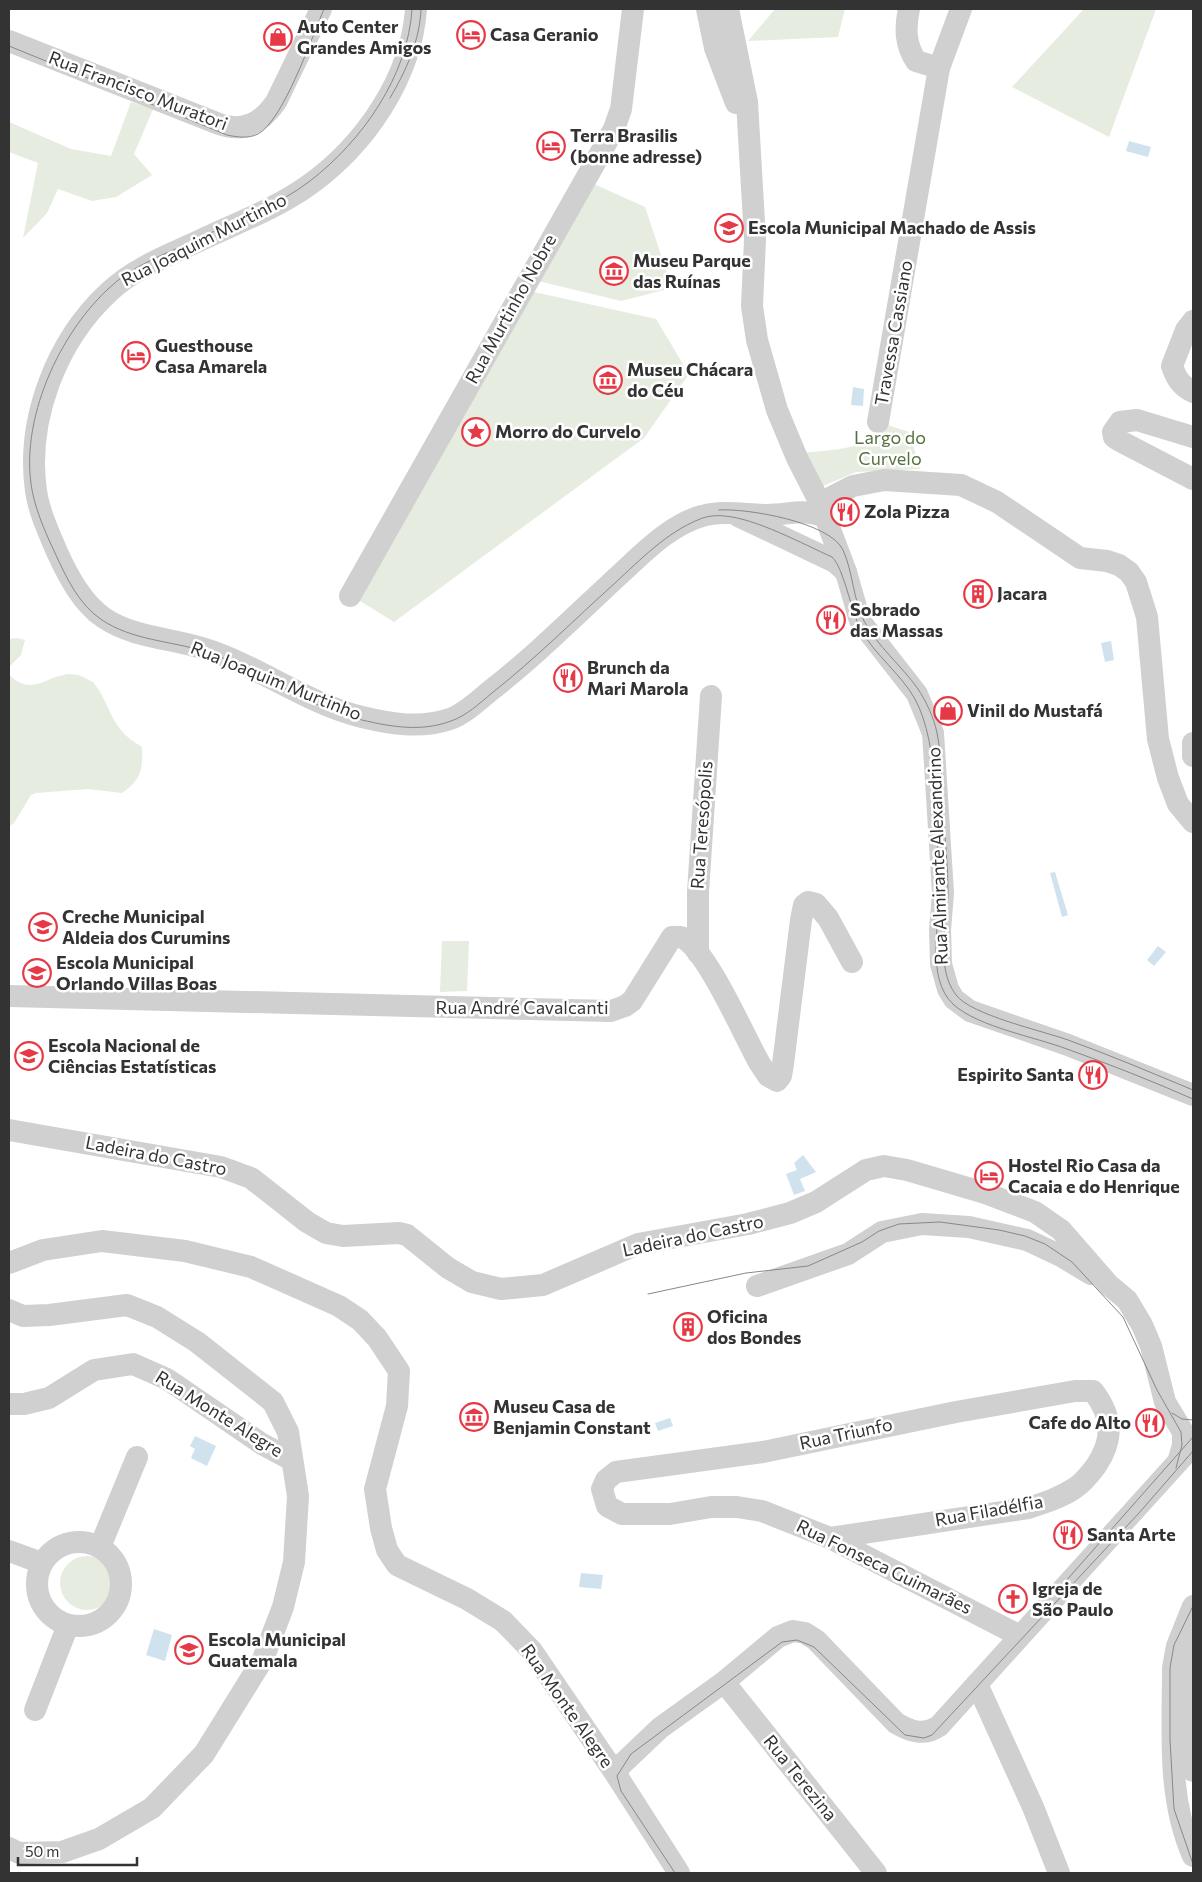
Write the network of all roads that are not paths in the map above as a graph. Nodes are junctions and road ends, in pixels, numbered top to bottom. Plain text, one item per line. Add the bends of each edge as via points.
1 (321, 9) edge
2 (416, 9) edge
3 (633, 9) edge
4 (708, 9) edge
5 (728, 9) edge
6 (909, 9) edge
7 (961, 9) edge
8 (9, 41) edge
9 (939, 68) junction
10 (748, 121) junction
11 (1193, 321) edge
12 (1193, 392) edge
13 (878, 422) dead end
14 (1193, 438) edge
15 (1193, 479) edge
16 (818, 501) junction
17 (734, 514) junction
18 (846, 572) junction
19 (350, 596) dead end
20 (711, 696) dead end
21 (1193, 743) edge
22 (1193, 756) edge
23 (1193, 822) edge
24 (698, 953) junction
25 (852, 962) dead end
26 (9, 996) edge
27 (1193, 1095) edge
28 (9, 1130) edge
29 (9, 1263) edge
30 (1109, 1285) junction
31 (757, 1286) dead end
32 (9, 1310) edge
33 (1075, 1391) joint
34 (9, 1404) edge
35 (1171, 1413) junction
36 (1193, 1421) edge
37 (1188, 1452) edge
38 (137, 1456) dead end
39 (292, 1460) junction
40 (616, 1472) joint
41 (830, 1538) junction
42 (100, 1547) junction
43 (9, 1551) edge
44 (42, 1563) junction
45 (1193, 1606) edge
46 (68, 1625) junction
47 (1190, 1631) edge
48 (1020, 1636) junction
49 (724, 1682) junction
50 (977, 1684) junction
51 (35, 1710) dead end
52 (1193, 1765) edge
53 (616, 1776) junction
54 (9, 1848) edge
55 (1193, 1856) edge
56 (679, 1873) edge
57 (876, 1873) edge
58 (1059, 1873) edge

1 - 8 street, Rua Francisco Muratori via 276,102 256,123 238,128 219,124
2 - 17 street, Rua Joaquim Murtinho via 408,52 387,97 362,135 338,160 310,185 279,203 138,270 106,294 72,337 42,402 34,436 34,467 36,496 49,534 80,594 103,618 126,629 205,649 343,713 395,724 424,725 453,718 496,687 641,555 674,530 698,516
3 - 19 street, Rua Murtinho Nobre via 621,109 614,129
4 - 10 street via 715,48 735,102
5 - 10 street, Rua Almirante Alexandrino
6 - 9 street via 906,37 910,51 916,61
7 - 9 street, Travessa Cassiano
9 - 13 street, Travessa Cassiano
10 - 16 street, Rua Almirante Alexandrino via 755,239 752,306 757,340 777,410
11 - 12 street via 1186,330 1172,366 1176,379
14 - 15 street via 1128,419 1120,422 1113,432 1120,441
16 - 17 street, Rua Joaquim Murtinho via 798,510 774,515
16 - 18 street, Rua Almirante Alexandrino
16 - 23 street via 853,486 884,480 961,485 998,502 1080,558 1107,561 1129,572 1136,582 1147,617 1158,739 1178,804
17 - 18 street, Rua Joaquim Murtinho via 835,562
18 - 27 street, Rua Almirante Alexandrino via 860,621 917,694 933,733 943,893 941,964 951,995 970,1011 1068,1045
20 - 24 street, Rua Teresópolis via 698,892
21 - 22 street
24 - 25 street, Rua André Cavalcanti via 760,1064 768,1076 777,1081 783,1064 800,920 808,902 816,904 828,918
24 - 26 street, Rua André Cavalcanti via 682,938 672,937 632,1000 611,1011
28 - 30 street, Ladeira do Castro via 221,1167 251,1178 306,1222 326,1233 343,1236 399,1232 408,1235 448,1268 472,1282 501,1289 543,1285 638,1244 790,1213 816,1202 866,1170 884,1166 985,1193 1034,1212 1061,1230
29 - 53 street, Rua Monte Alegre via 42,1250 102,1241 185,1251 251,1267 339,1306 360,1320 377,1338 399,1371 397,1406 375,1489 380,1528 387,1550 397,1565 504,1621 532,1651
30 - 31 street via 1062,1256 1027,1240 969,1227 922,1224 882,1232 848,1254
30 - 35 street, Ladeira do Castro via 1127,1300 1142,1325
32 - 39 street, Rua Monte Alegre via 23,1316 127,1306 157,1317 197,1342 273,1402 288,1432
33 - 40 street, Rua Triunfo via 763,1452
33 - 41 street, Rua Filadélfia via 1093,1391 1106,1413 1108,1442 1090,1474 1059,1498 1028,1508
34 - 39 street, Rua Monte Alegre via 49,1398 94,1370 133,1364 167,1379 262,1444
35 - 36 street
35 - 37 street, Ladeira do Castro via 1183,1432 1183,1445
37 - 48 street
38 - 42 street
39 - 54 street via 298,1496 294,1562 283,1607 263,1659 204,1754 152,1808 99,1839 62,1852 19,1853
40 - 41 street, Rua Fonseca Guimarães via 606,1480 602,1494 607,1506 622,1514 670,1514 711,1507 737,1507 762,1511
41 - 48 street, Rua Fonseca Guimarães
42 - 44 street via 71,1542 49,1554
42 - 46 street via 115,1561 120,1574 119,1600 112,1612 90,1626
43 - 44 street
44 - 46 street via 37,1577 37,1592 42,1606 51,1617
45 - 47 street
46 - 51 street
47 - 52 street via 1188,1677
47 - 55 street via 1174,1660 1173,1739 1178,1809
48 - 50 street
49 - 50 street via 778,1637 794,1631 806,1633 816,1640 896,1723 909,1730 930,1732 939,1726
49 - 53 street via 653,1733 618,1767
49 - 57 street, Rua Terezina
50 - 58 street
53 - 56 street, Rua Monte Alegre

